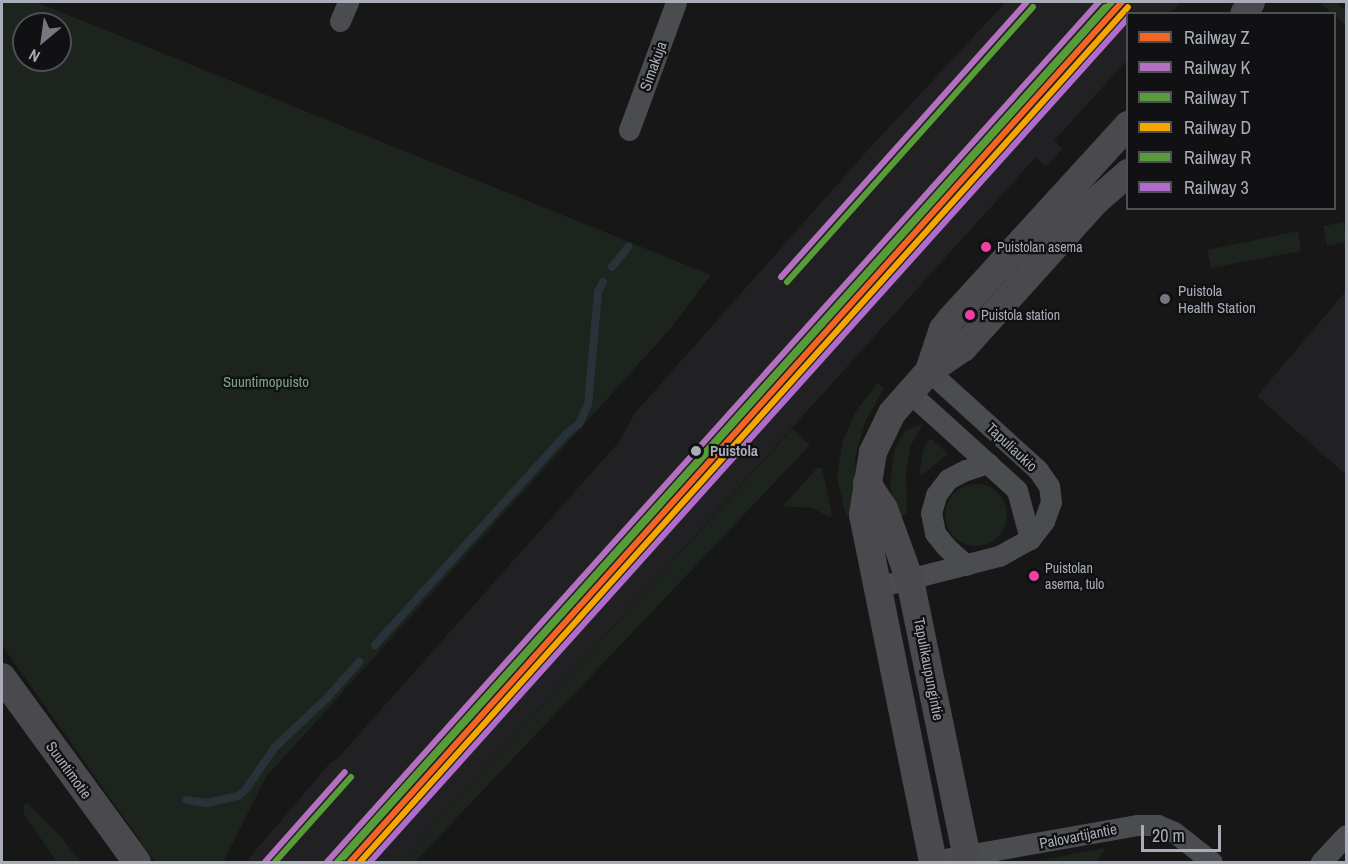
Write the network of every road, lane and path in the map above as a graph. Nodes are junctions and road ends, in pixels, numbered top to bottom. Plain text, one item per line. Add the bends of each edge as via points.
1 (676, 2) edge
2 (1126, 127) edge
3 (629, 130) dead end
4 (1126, 175) edge
5 (929, 371) junction
6 (910, 393) junction
7 (988, 464) junction
8 (867, 483) junction
9 (1030, 539) junction
10 (966, 565) junction
11 (910, 580) junction
12 (877, 586) junction
13 (2, 677) edge
14 (1347, 835) edge
15 (967, 859) edge
16 (137, 862) edge
17 (933, 862) edge
18 (1212, 862) edge
19 (1321, 862) edge

1 - 3 street, Simakuja
2 - 5 main road via 951,319 943,329
4 - 5 main road via 1096,201 963,348
5 - 6 main road
5 - 9 street, Tapuliaukio via 1038,470 1049,486 1051,502 1044,521
6 - 7 street, Tapuliaukio
6 - 8 main road via 877,438
7 - 9 street, Tapuliaukio via 1017,490
7 - 10 street, Tapuliaukio via 948,479 936,495 931,513 935,533
8 - 11 main road, Tapulikaupungintie via 884,509
8 - 12 main road via 863,515
9 - 10 street, Tapuliaukio via 999,556
10 - 11 street, Tapuliaukio
11 - 12 street, Tapuliaukio
11 - 15 main road, Tapulikaupungintie
12 - 17 main road
13 - 16 main road, Suuntimotie
14 - 19 street
15 - 17 street, Palovartijantie
15 - 18 street, Palovartijantie via 1122,828 1158,825 1174,831

